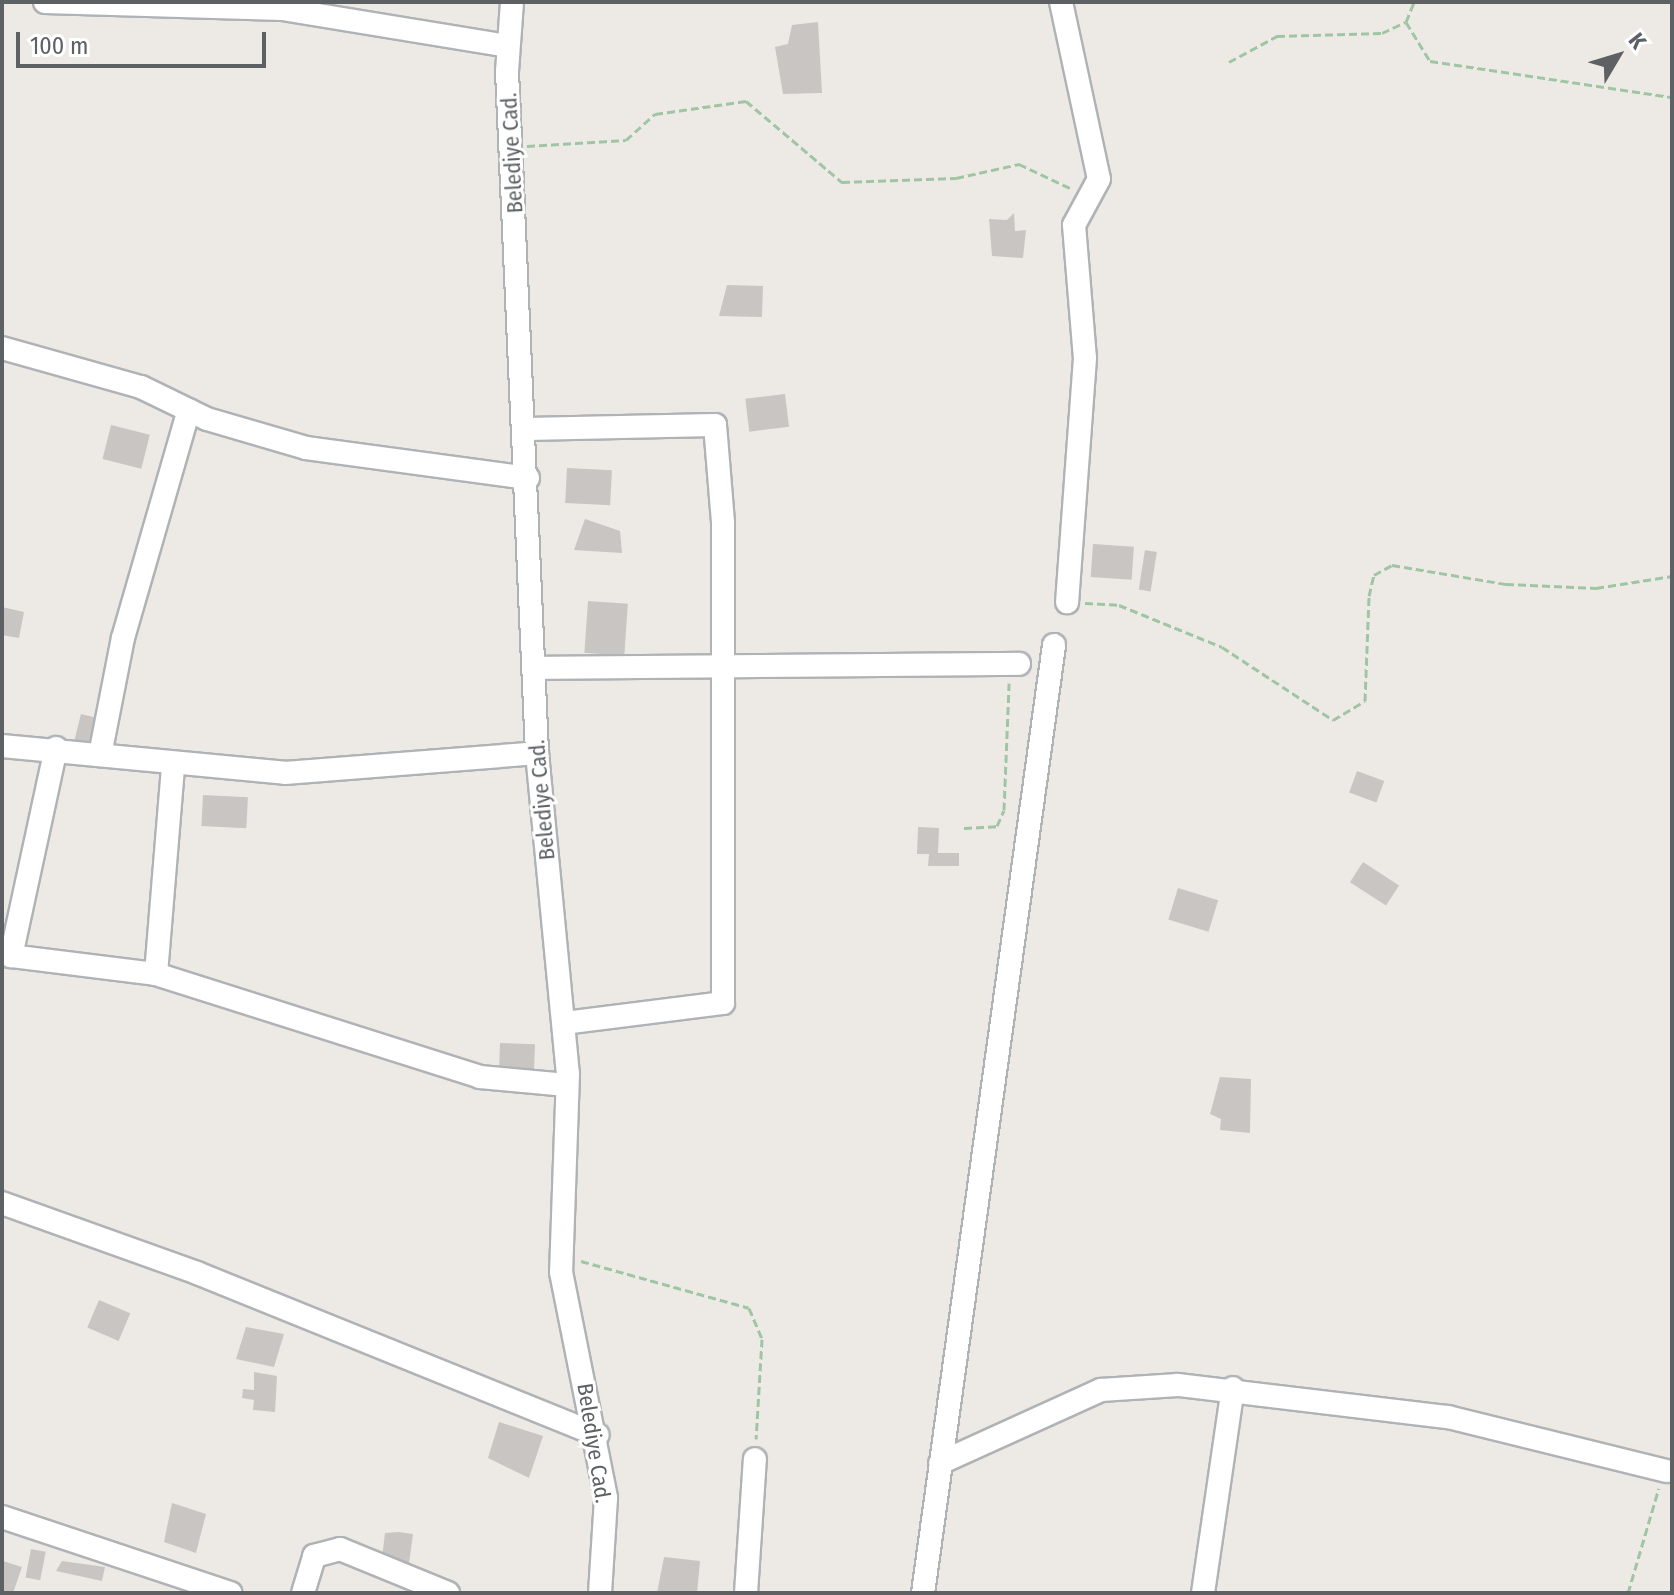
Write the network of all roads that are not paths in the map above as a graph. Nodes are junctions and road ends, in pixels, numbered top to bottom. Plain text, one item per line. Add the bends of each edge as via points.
1 (45, 2) edge
2 (512, 2) edge
3 (1061, 2) edge
4 (508, 46) junction
5 (2, 348) edge
6 (189, 410) junction
7 (526, 429) junction
8 (528, 478) junction
9 (1067, 602) road end
10 (1054, 645) dead end
11 (722, 664) junction
12 (1014, 664) road end
13 (534, 668) junction
14 (2, 746) edge
15 (56, 748) junction
16 (537, 753) junction
17 (100, 755) junction
18 (173, 767) junction
19 (156, 974) junction
20 (564, 1023) junction
21 (567, 1085) junction
22 (2, 1203) edge
23 (1233, 1388) junction
24 (597, 1435) junction
25 (755, 1459) road end
26 (940, 1463) junction
27 (1666, 1471) road end
28 (2, 1517) edge
29 (231, 1593) edge
30 (303, 1593) edge
31 (448, 1593) edge
32 (600, 1593) edge
33 (746, 1593) edge
34 (923, 1593) edge
35 (1203, 1593) edge

1 - 4 street via 282,9
2 - 4 street, Belediye Cad.
3 - 9 street via 1099,179 1074,225 1085,358
4 - 7 street, Belediye Cad.
5 - 6 street via 141,387
6 - 8 street via 306,448
6 - 17 street via 123,638
7 - 8 street, Belediye Cad.
7 - 11 street via 715,425
8 - 13 street, Belediye Cad.
10 - 26 street
11 - 12 street
11 - 13 street
11 - 20 street via 723,1003
13 - 16 street, Belediye Cad.
14 - 15 street
15 - 17 street
15 - 19 street via 11,956
16 - 18 street via 285,773
16 - 20 street, Belediye Cad.
17 - 18 street
18 - 19 street
19 - 21 street via 480,1077
20 - 21 street, Belediye Cad.
21 - 24 street, Belediye Cad. via 562,1256
22 - 24 street via 197,1273
23 - 26 street via 1101,1390
23 - 27 street via 1448,1417
23 - 35 street
24 - 32 street, Belediye Cad. via 606,1498
25 - 33 street
26 - 34 street
28 - 29 street
30 - 31 street via 314,1556 340,1549

